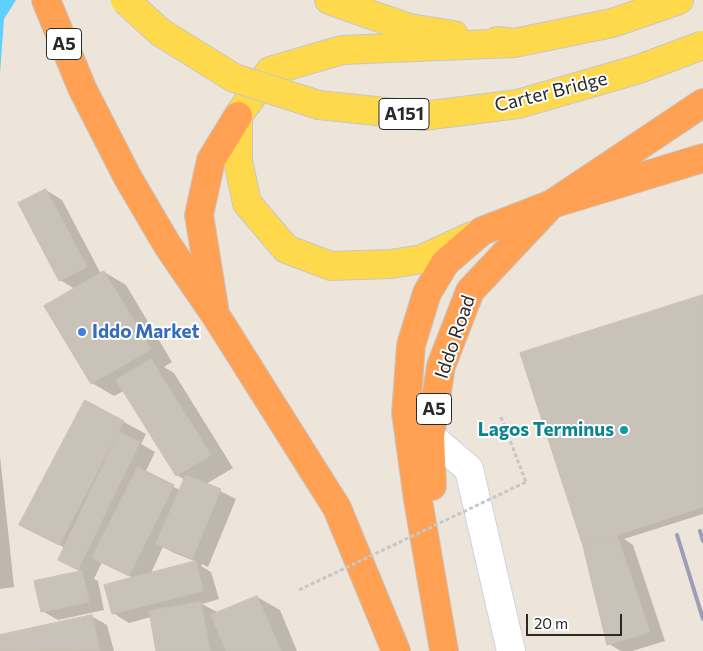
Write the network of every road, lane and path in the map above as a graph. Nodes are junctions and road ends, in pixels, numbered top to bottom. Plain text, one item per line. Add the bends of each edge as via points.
1 (46, 0) edge
2 (125, 0) edge
3 (329, 0) edge
4 (679, 0) edge
5 (514, 43) junction
6 (703, 45) edge
7 (703, 103) edge
8 (238, 116) junction
9 (703, 158) edge
10 (552, 204) junction
11 (482, 231) junction
12 (216, 316) junction
13 (501, 417) dead end
14 (430, 436) junction
15 (299, 590) dead end
16 (396, 651) edge
17 (444, 651) edge
18 (511, 651) edge

1 - 12 highway, A5 via 82,88 128,178
2 - 6 main road, Carter Bridge / A151, bridge via 160,32 234,78 319,105 422,116 518,104 639,69
3 - 5 main road via 409,28
4 - 5 main road via 612,23
5 - 8 main road via 342,50 270,71
7 - 10 highway
8 - 11 main road via 238,161 247,203 286,249 331,266 391,264 422,258
8 - 12 highway via 211,160 199,215
9 - 10 highway, A5
10 - 11 highway
10 - 14 highway, Iddo Road / A5 via 470,291 441,366
11 - 17 highway via 445,263 428,293 411,345 406,413
12 - 16 highway, A5 via 338,508
13 - 15 path, bridge via 526,482
14 - 17 highway, Iddo Road / A5
14 - 18 lane via 468,468

